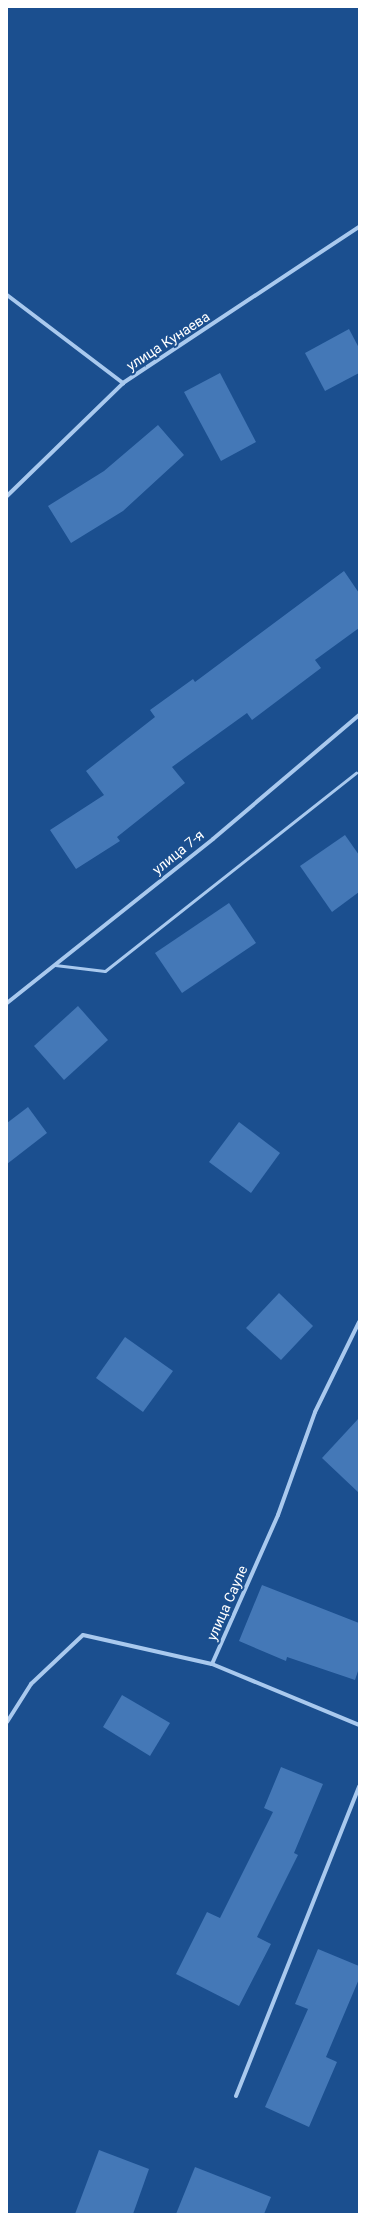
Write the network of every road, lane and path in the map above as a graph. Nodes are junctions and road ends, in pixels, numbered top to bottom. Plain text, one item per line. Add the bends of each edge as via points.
1 (359, 227) edge
2 (7, 295) edge
3 (123, 383) junction
4 (7, 496) edge
5 (359, 714) edge
6 (356, 773) dead end
7 (54, 965) junction
8 (7, 1003) edge
9 (359, 1322) edge
10 (212, 1664) junction
11 (7, 1722) edge
12 (359, 1725) edge
13 (359, 1787) edge
14 (236, 2096) dead end

1 - 3 street, улица Кунаева
2 - 3 street
3 - 4 street, улица Кунаева
5 - 7 street, улица 7-я via 212,839
6 - 7 lane via 105,971
7 - 8 street, улица 7-я
9 - 10 street, улица Сауле via 315,1412 278,1515
10 - 11 street via 83,1635 31,1684
10 - 12 street
13 - 14 street

